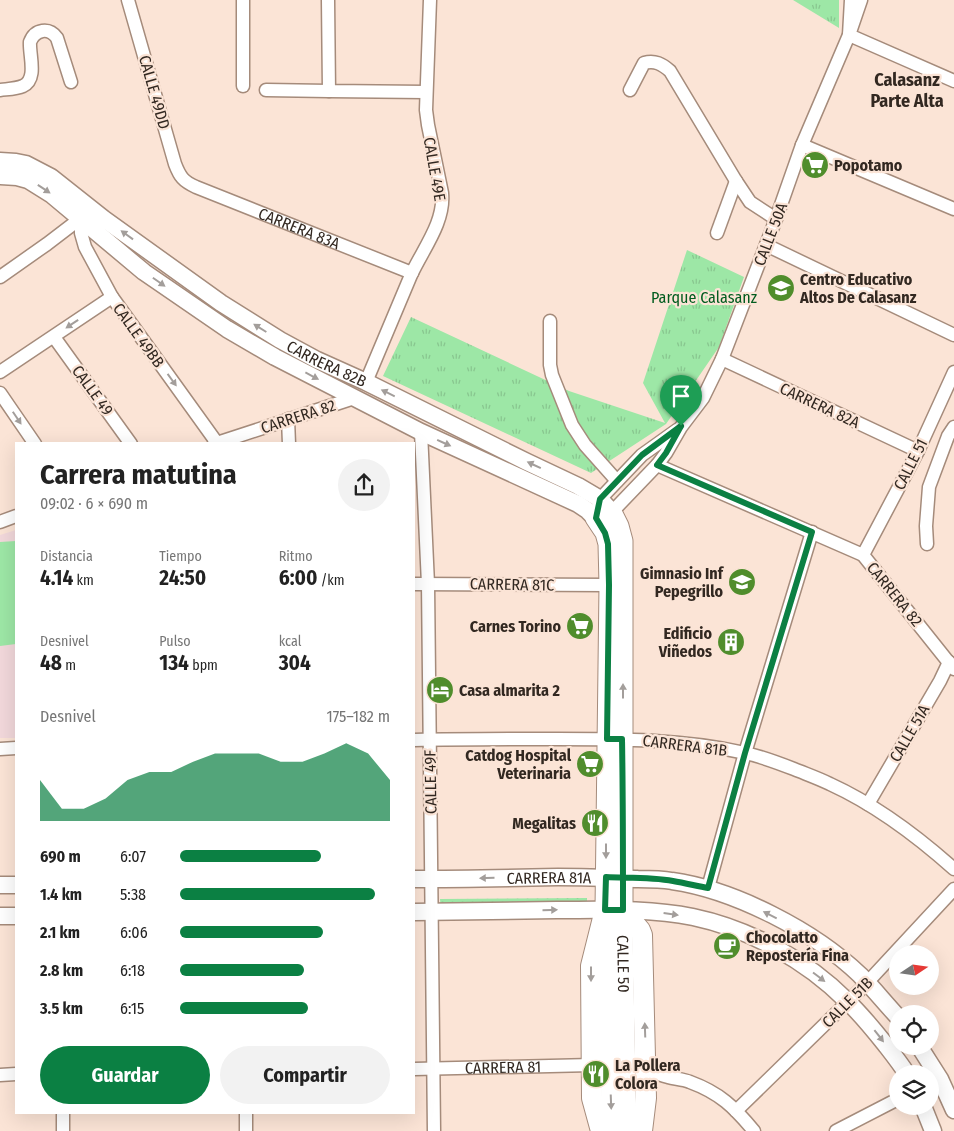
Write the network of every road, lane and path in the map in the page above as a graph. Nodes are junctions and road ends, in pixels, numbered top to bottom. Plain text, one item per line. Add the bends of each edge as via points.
1 (128, 0) edge
2 (243, 0) edge
3 (328, 0) edge
4 (430, 0) edge
5 (851, 0) edge
6 (861, 0) edge
7 (849, 35) junction
8 (954, 81) edge
9 (71, 82) dead end
10 (243, 86) dead end
11 (0, 90) edge
12 (266, 90) dead end
13 (630, 90) dead end
14 (329, 91) junction
15 (426, 92) junction
16 (802, 145) junction
17 (0, 161) edge
18 (0, 176) edge
19 (736, 181) junction
20 (185, 182) joint
21 (954, 208) edge
22 (81, 218) junction
23 (776, 220) junction
24 (717, 233) dead end
25 (766, 245) junction
26 (412, 273) junction
27 (0, 277) edge
28 (112, 297) junction
29 (550, 321) dead end
30 (954, 334) edge
31 (54, 337) junction
32 (722, 360) junction
33 (0, 372) edge
34 (954, 372) edge
35 (366, 382) junction
36 (0, 393) edge
37 (354, 398) junction
38 (288, 419) junction
39 (681, 426) junction
40 (954, 427) edge
41 (421, 432) junction
42 (34, 442) edge
43 (130, 442) edge
44 (215, 442) edge
45 (219, 442) edge
46 (289, 442) edge
47 (918, 451) junction
48 (657, 465) junction
49 (617, 481) junction
50 (15, 516) edge
51 (606, 518) junction
52 (0, 522) edge
53 (812, 532) junction
54 (927, 544) dead end
55 (863, 555) junction
56 (415, 584) edge
57 (428, 584) junction
58 (609, 585) junction
59 (951, 665) edge
60 (430, 739) junction
61 (615, 739) junction
62 (415, 740) edge
63 (15, 748) edge
64 (0, 749) edge
65 (745, 753) junction
66 (868, 804) junction
67 (954, 869) edge
68 (614, 877) junction
69 (415, 879) edge
70 (431, 879) junction
71 (0, 885) edge
72 (15, 885) edge
73 (708, 888) junction
74 (954, 890) edge
75 (614, 910) junction
76 (432, 911) junction
77 (415, 912) edge
78 (0, 916) edge
79 (15, 916) edge
80 (614, 931) junction
81 (867, 982) junction
82 (848, 1001) junction
83 (889, 1007) edge
84 (925, 1055) edge
85 (592, 1065) junction
86 (901, 1065) edge
87 (433, 1068) junction
88 (415, 1069) edge
89 (646, 1069) junction
90 (15, 1074) edge
91 (0, 1075) edge
92 (941, 1078) edge
93 (889, 1104) edge
94 (954, 1110) edge
95 (736, 1111) junction
96 (62, 1114) edge
97 (246, 1114) edge
98 (927, 1115) edge
99 (63, 1131) edge
100 (246, 1131) edge
101 (434, 1131) edge
102 (601, 1131) edge
103 (612, 1131) edge
104 (627, 1131) edge
105 (642, 1131) edge
106 (754, 1131) edge
107 (836, 1131) edge
108 (933, 1131) edge

1 - 20 street, CALLE 49DD via 175,164
2 - 10 street
3 - 14 street
4 - 15 street, CALLE 49E
5 - 7 street, CALLE 50A
6 - 7 street, CALLE 50A
7 - 8 street
7 - 16 street, CALLE 50A
9 - 11 street via 57,38 49,31 42,31 30,42 30,80 22,86
12 - 14 street
13 - 19 street via 644,63 661,64 670,71
14 - 15 street
15 - 26 street, CALLE 49E via 428,125 443,203 438,222
16 - 21 street
16 - 23 street, CALLE 50A
35 -> 17 street, CARRERA 82B via 280,340 221,303 104,219 60,182 26,164
18 -> 22 street via 28,180
19 - 23 street via 750,202
19 - 24 street
20 - 26 street, CARRERA 83A
22 - 27 street
22 - 28 street, CALLE 49BB via 85,247
22 -> 37 street, CARRERA 82B via 144,272 212,320
23 - 25 street, CALLE 50A
25 - 30 street
25 - 32 street, CALLE 50A
26 - 35 street, CALLE 49E
28 -> 31 street
28 -> 44 street, CALLE 49BB
29 - 49 street via 552,375 572,425
31 - 33 street
31 - 43 street, CALLE 49
32 - 39 street, CALLE 50A via 703,398
32 - 47 street, CARRERA 82A
34 - 47 street, CALLE 51
51 -> 35 street, CARRERA 82B via 588,491
36 -> 42 street
37 - 38 street, CARRERA 82
37 - 41 street, CARRERA 82B
38 - 45 street, CARRERA 82
38 - 46 street
39 - 48 street, CALLE 50A
39 - 49 street, CALLE 50A via 642,455
40 - 54 street via 929,487
41 -> 51 street, CARRERA 82B
41 - 57 street, CALLE 49F
47 - 55 street, CALLE 51
48 - 51 street, CALLE 50A
48 - 53 street, CARRERA 82
49 - 51 street, CALLE 50A
50 - 52 street
51 - 58 main road, CALLE 50
61 -> 51 main road, CALLE 50 via 623,541
53 - 55 street, CARRERA 82
53 - 65 street
55 - 59 street, CARRERA 82
56 - 57 street, CARRERA 81C
57 - 58 street, CARRERA 81C
57 - 60 street, CALLE 49F
58 - 61 main road, CALLE 50
59 - 66 street, CALLE 51A
60 - 61 street, CARRERA 81B
60 - 62 street, CARRERA 81B
60 - 70 street, CALLE 49F
61 - 65 street, CARRERA 81B via 684,743
61 - 68 main road, CALLE 50 via 623,784
63 - 64 street
65 - 66 street, CARRERA 81B via 824,781
65 - 73 street
66 - 67 street, CARRERA 81B via 914,835
68 -> 70 street, CARRERA 81A
68 - 73 street, CARRERA 81A via 672,881
68 - 75 main road, CALLE 50
69 - 70 street, CARRERA 81A
70 - 76 street, CALLE 49F
71 - 72 street
81 -> 73 street, CARRERA 81A via 837,955 792,926
74 - 81 street, CALLE 51B
76 -> 75 street, CARRERA 81A
75 - 80 main road, CALLE 50
75 -> 82 street, CARRERA 81A via 692,917 745,933 800,963
75 -> 85 main road via 591,966
89 -> 75 main road via 642,935
76 - 77 street, CARRERA 81A
76 - 87 street, CALLE 49F
78 - 79 street
80 -> 103 main road, CALLE 50 via 607,996
80 - 104 main road, CALLE 50
81 - 82 street, CALLE 51B
81 - 83 street, CARRERA 81A
82 -> 86 street, CARRERA 81A
82 - 95 street, CALLE 51B
84 - 92 street
85 - 87 street, CARRERA 81
85 - 102 main road via 592,1098
87 - 88 street, CARRERA 81
87 - 101 street, CALLE 49F
89 - 95 street via 701,1086 728,1102
89 - 105 main road
90 - 91 street
92 - 94 street
93 - 107 street
95 - 106 street
96 - 99 street
97 - 100 street
98 - 108 street

